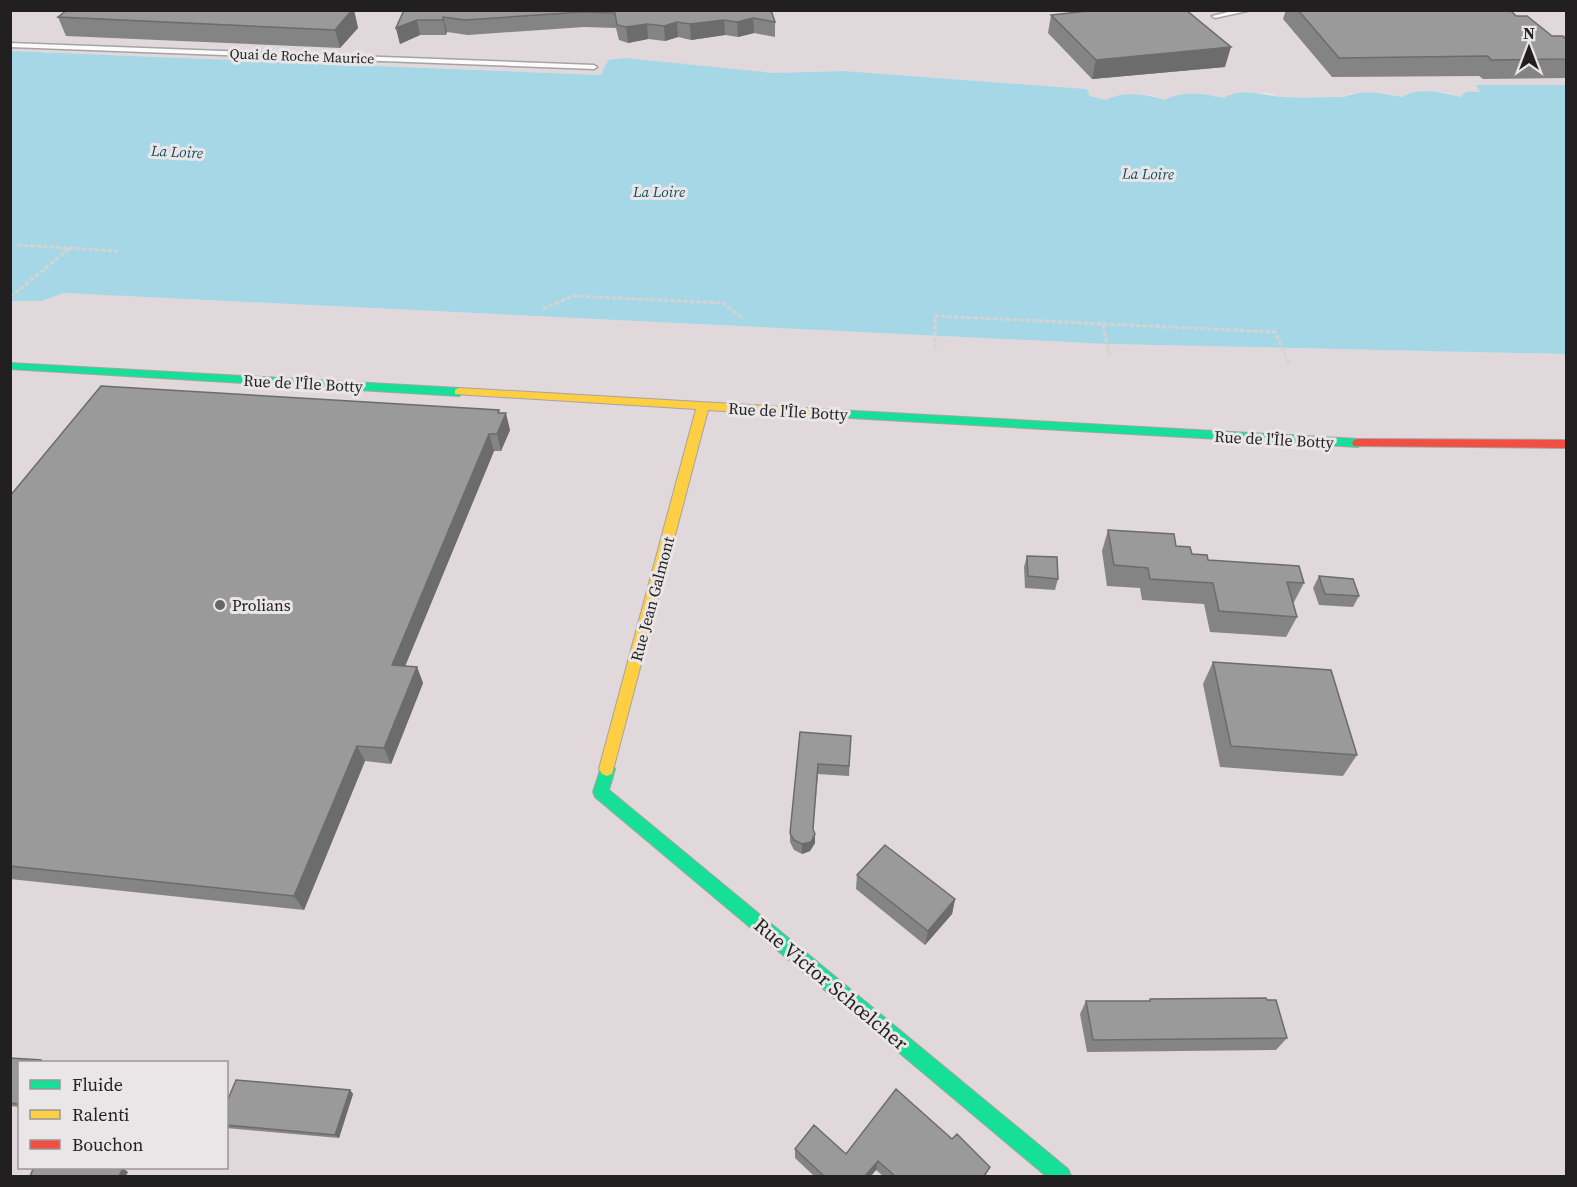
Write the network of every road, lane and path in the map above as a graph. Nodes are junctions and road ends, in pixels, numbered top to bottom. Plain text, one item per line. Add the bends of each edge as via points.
1 (1250, 10) edge
2 (1215, 16) dead end
3 (10, 45) edge
4 (594, 67) dead end
5 (17, 245) dead end
6 (70, 248) junction
7 (118, 251) dead end
8 (10, 297) edge
9 (543, 309) dead end
10 (744, 319) dead end
11 (1103, 325) junction
12 (935, 349) dead end
13 (1110, 357) dead end
14 (1289, 363) dead end
15 (10, 366) edge
16 (703, 406) junction
17 (1566, 444) edge
18 (601, 792) joint
19 (1061, 1176) edge

1 - 2 lane
3 - 4 lane, Quai de Roche Maurice
5 - 6 path
6 - 7 path
6 - 8 path
9 - 10 path via 573,296 688,301 723,303
11 - 12 path via 935,316
11 - 13 path
11 - 14 path via 1275,332
15 - 16 street, Rue de l'Île Botty
16 - 17 street, Rue de l'Île Botty via 1340,443
16 - 18 street, Rue Jean Galmont
18 - 19 street, Rue Victor Schœlcher

